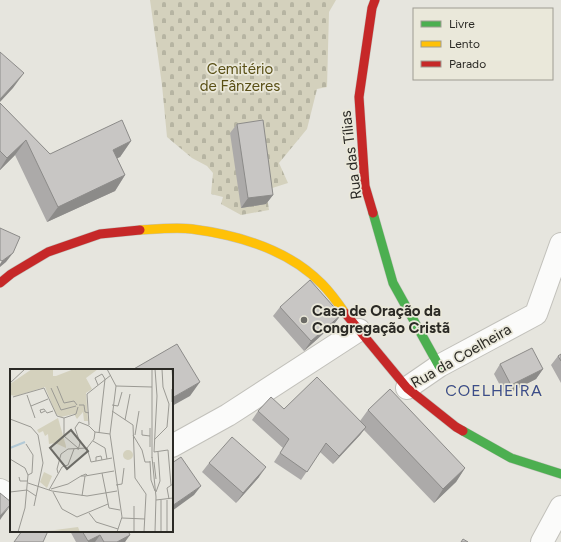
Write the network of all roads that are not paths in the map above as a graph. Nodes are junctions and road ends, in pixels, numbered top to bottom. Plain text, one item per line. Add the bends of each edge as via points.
1 (375, 0) edge
2 (561, 244) edge
3 (0, 283) edge
4 (359, 330) junction
5 (439, 366) junction
6 (407, 388) junction
7 (173, 445) edge
8 (561, 474) edge
9 (0, 490) edge
10 (10, 495) edge
11 (561, 506) edge
12 (542, 542) edge

1 - 5 street, Rua das Tílias via 359,97 365,186 393,283
2 - 5 street, Rua da Coelheira via 536,314
3 - 4 street, Rua da Coelheira via 48,252 100,234 191,229 236,237 274,251 301,267 322,284
4 - 6 street, Rua da Coelheira
4 - 7 street via 228,415
5 - 6 street, Rua da Coelheira
6 - 8 street via 456,427 512,458
9 - 10 street
11 - 12 street

